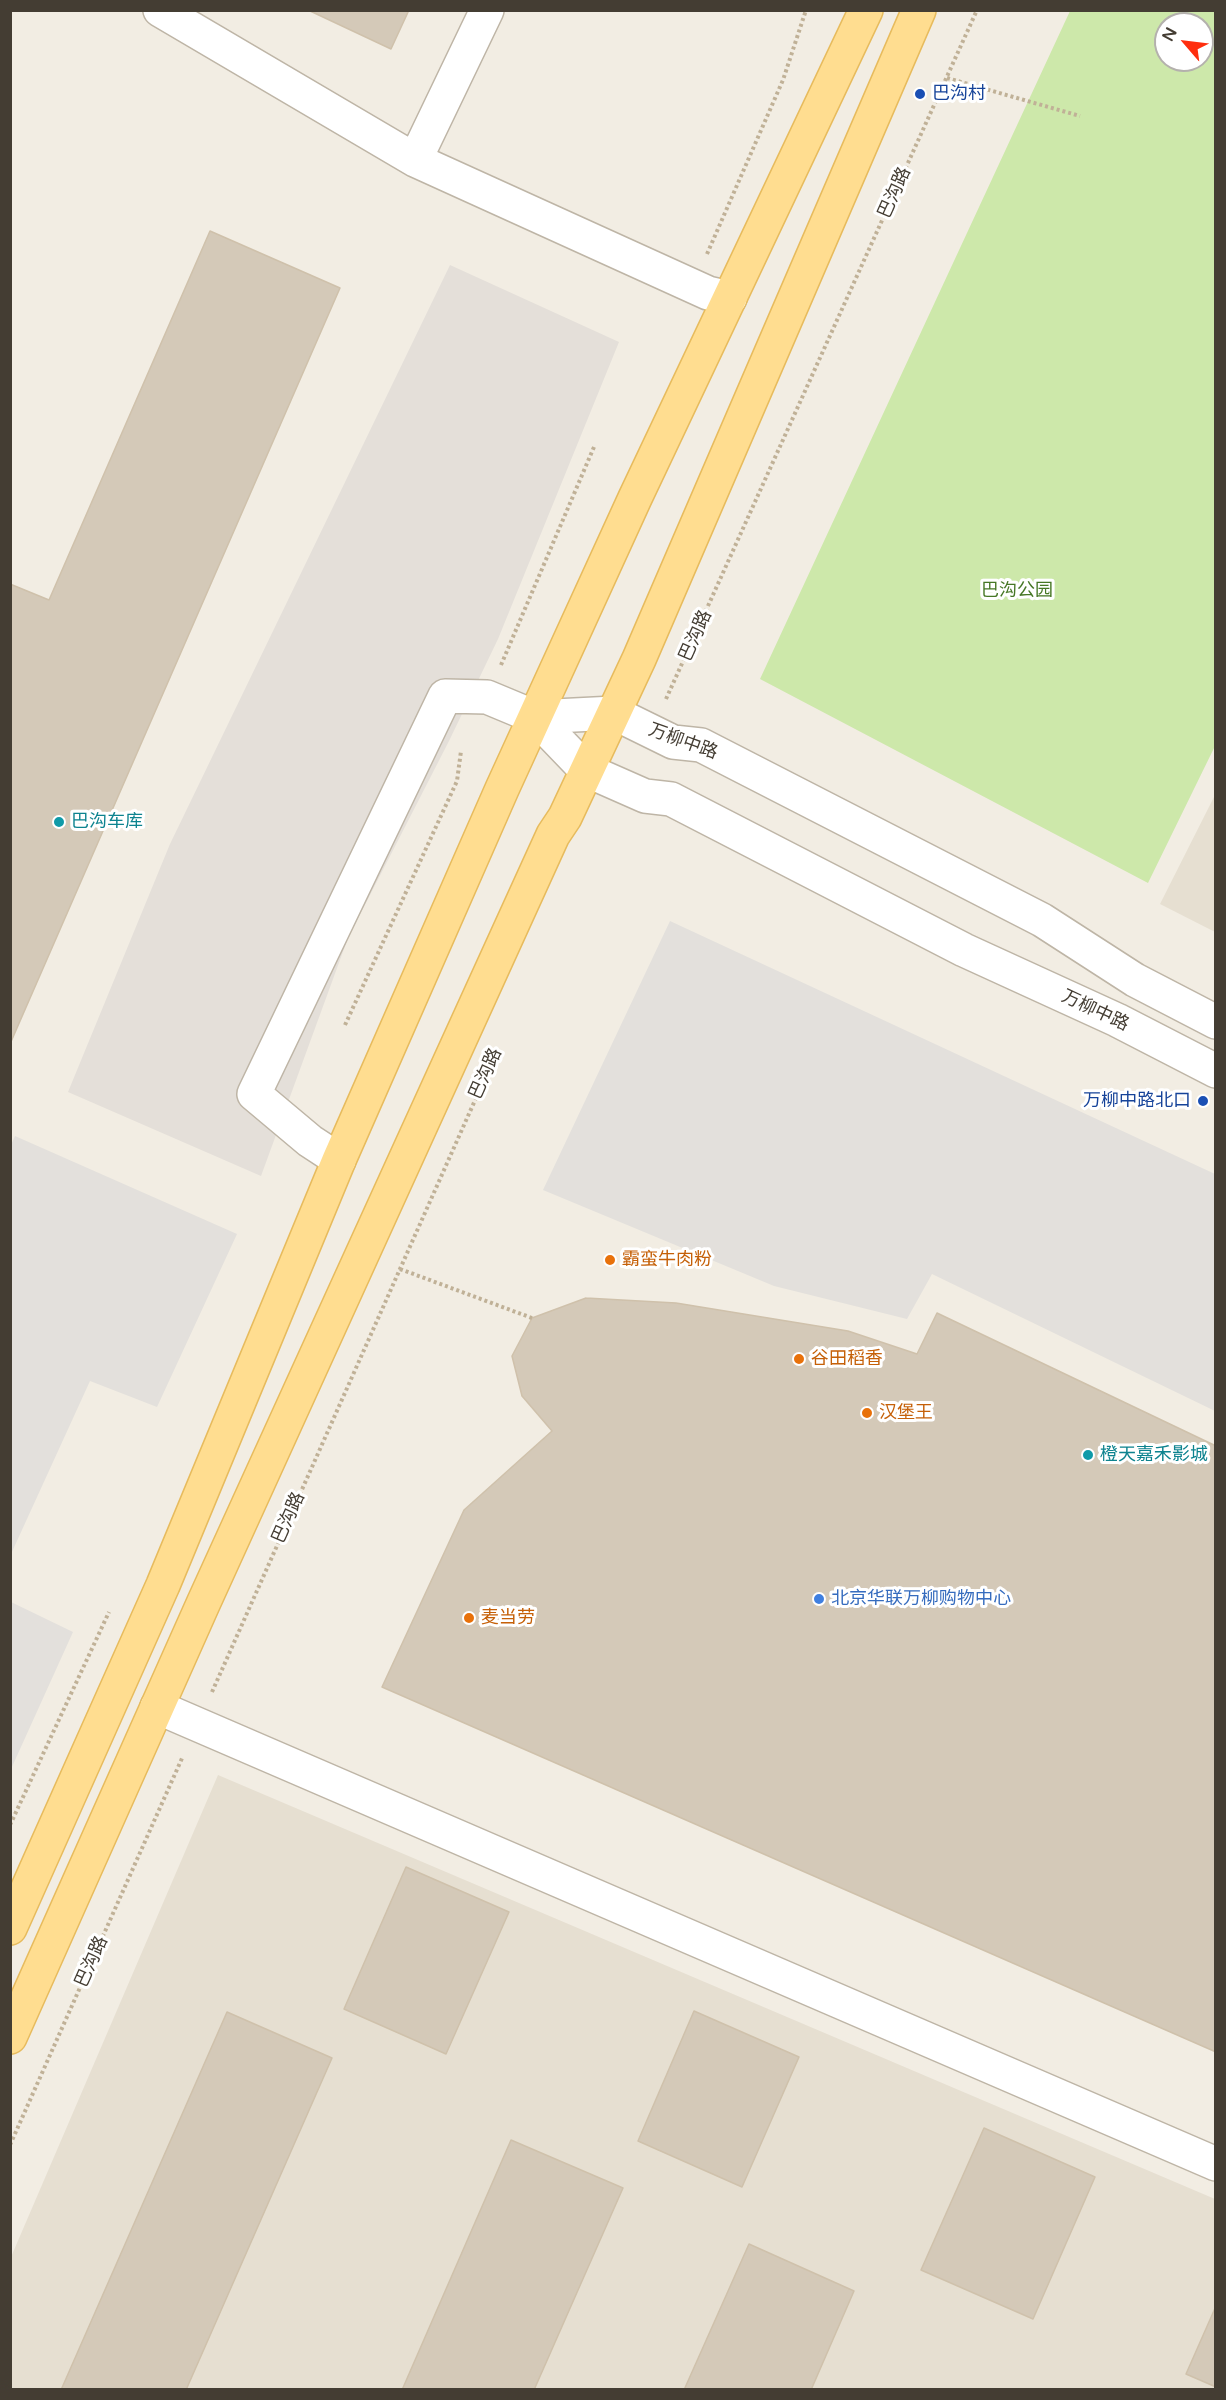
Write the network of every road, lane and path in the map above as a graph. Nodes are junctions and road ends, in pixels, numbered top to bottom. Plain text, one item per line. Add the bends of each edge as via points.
1 (160, 10) edge
2 (487, 10) edge
3 (866, 10) edge
4 (920, 10) edge
5 (977, 10) edge
6 (946, 78) junction
7 (1080, 116) dead end
8 (415, 160) junction
9 (730, 298) junction
10 (594, 447) dead end
11 (487, 697) junction
12 (614, 713) junction
13 (535, 717) junction
14 (649, 731) junction
15 (464, 745) dead end
16 (586, 770) junction
17 (1215, 1022) edge
18 (345, 1025) dead end
19 (1215, 1071) edge
20 (476, 1097) dead end
21 (339, 1160) junction
22 (400, 1269) junction
23 (532, 1318) dead end
24 (157, 1707) junction
25 (197, 1725) junction
26 (10, 1928) edge
27 (10, 2037) edge
28 (10, 2145) edge
29 (1215, 2164) edge

1 - 8 street
2 - 8 street
3 - 9 main road
4 - 12 main road
5 - 6 path, 巴沟路
6 - 7 path
6 - 14 path, 巴沟路 via 673,687
8 - 9 street via 708,293
9 - 13 main road
10 - 11 path
11 - 13 street
11 - 21 street via 445,696 254,1094 310,1142
12 - 13 street
12 - 14 street, 万柳中路
12 - 16 main road
13 - 16 street, 万柳中路
13 - 21 main road
14 - 17 street, 万柳中路 via 673,742 712,750 1042,920 1135,980
15 - 18 path via 457,781
16 - 19 street, 万柳中路 via 645,796 671,799 964,950 1117,1020
16 - 24 main road
20 - 22 path, 巴沟路
21 - 26 main road via 163,1585
22 - 23 path
22 - 25 path, 巴沟路
24 - 25 street
24 - 27 main road
25 - 28 path, 巴沟路
25 - 29 street

